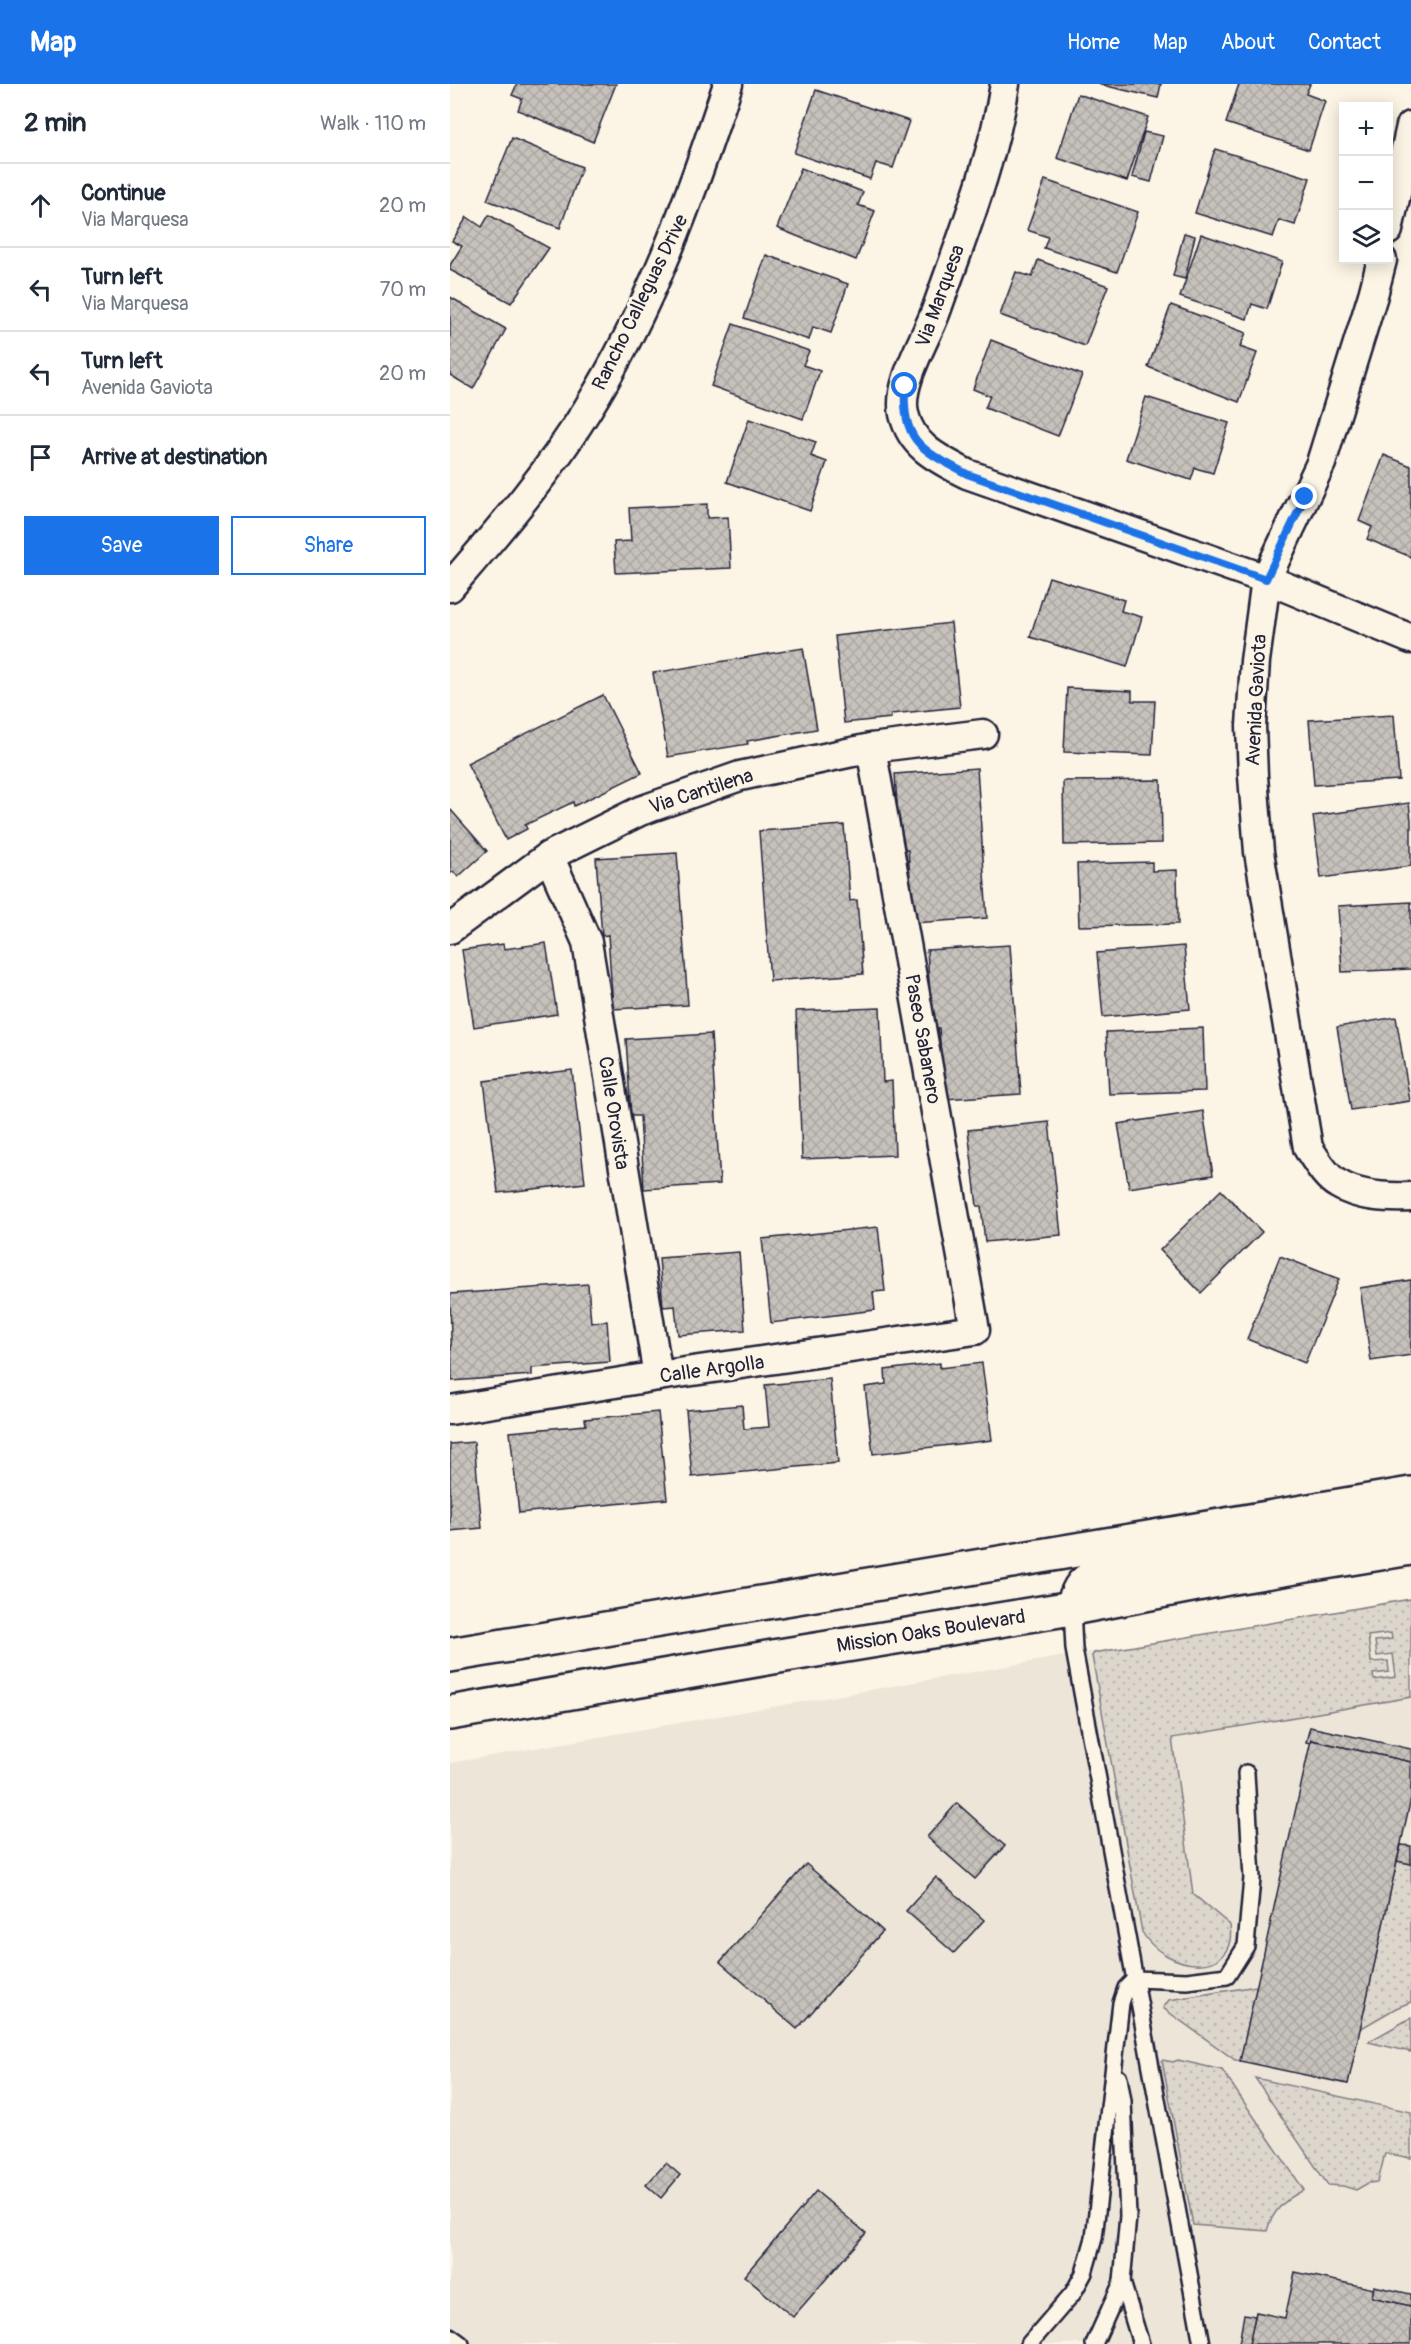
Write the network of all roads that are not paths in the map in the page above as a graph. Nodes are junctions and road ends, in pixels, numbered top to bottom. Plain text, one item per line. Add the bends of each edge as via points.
1 (728, 84) edge
2 (1005, 84) edge
3 (1411, 126) edge
4 (1404, 195) edge
5 (1393, 221) edge
6 (1381, 264) edge
7 (1266, 579) junction
8 (450, 587) edge
9 (1411, 639) edge
10 (983, 734) dead end
11 (871, 748) junction
12 (549, 856) junction
13 (450, 928) edge
14 (1411, 1197) edge
15 (975, 1330) joint
16 (658, 1376) junction
17 (450, 1410) edge
18 (1411, 1494) edge
19 (1411, 1521) edge
20 (1411, 1548) edge
21 (1072, 1608) junction
22 (450, 1655) edge
23 (450, 1713) edge
24 (1246, 1773) dead end
25 (1135, 1979) junction
26 (1116, 2060) junction
27 (1122, 2282) junction
28 (450, 2336) edge
29 (461, 2344) edge
30 (1029, 2344) edge
31 (1094, 2344) edge
32 (1141, 2344) edge
33 (1202, 2344) edge

1 - 8 street, Rancho Calleguas Drive via 665,259 621,352 586,412 529,495
2 - 7 street, Via Marquesa via 975,199 905,386 903,412 910,433 929,454 967,474
3 - 4 street
4 - 5 street
6 - 7 street, Avenida Gaviota via 1321,463
7 - 9 street, Via Marquesa
7 - 14 street, Avenida Gaviota via 1255,662 1252,776 1259,852 1308,1148 1336,1184 1368,1195
10 - 11 street, Via Cantilena
11 - 12 street, Via Cantilena via 740,776 640,811
11 - 15 street, Paseo Sabanero
12 - 13 street, Via Cantilena
12 - 16 street, Calle Orovista via 586,942
15 - 16 street, Calle Argolla
16 - 17 street, Calle Argolla
18 - 22 main road
19 - 21 main road via 1105,1571 1084,1582
20 - 21 main road, Mission Oaks Boulevard
21 - 23 main road, Mission Oaks Boulevard
21 - 25 lane via 1074,1649
24 - 25 lane via 1252,1878 1246,1946 1227,1976 1187,1981
25 - 26 lane via 1126,1988 1121,2003
25 - 33 lane
26 - 27 lane via 1123,2101 1128,2216
26 - 30 lane via 1094,2238 1084,2273 1073,2293
27 - 31 lane
27 - 32 lane
28 - 29 lane

